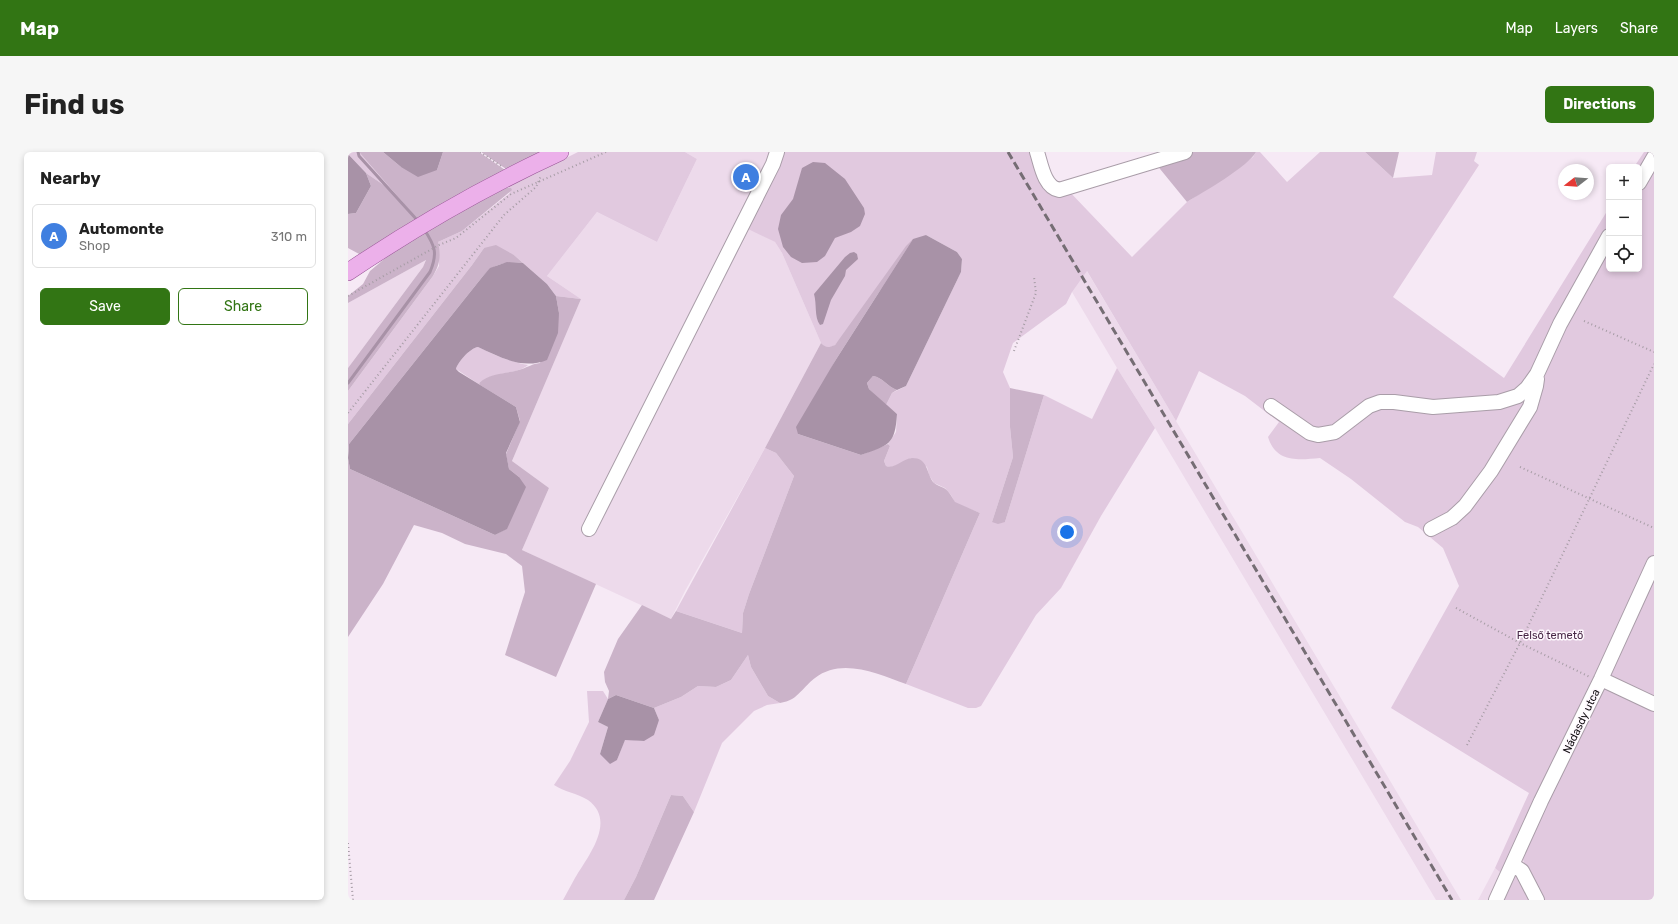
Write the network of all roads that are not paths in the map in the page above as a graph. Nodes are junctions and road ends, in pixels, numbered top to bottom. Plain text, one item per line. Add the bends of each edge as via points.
1 (777, 152) edge
2 (1037, 152) edge
3 (1185, 152) edge
4 (554, 155) edge
5 (1654, 157) edge
6 (1642, 178) edge
7 (1606, 241) edge
8 (348, 272) edge
9 (1538, 374) junction
10 (1271, 406) dead end
11 (589, 529) dead end
12 (1431, 530) dead end
13 (1654, 563) edge
14 (1600, 681) junction
15 (1654, 704) edge
16 (1513, 865) junction
17 (1496, 900) edge
18 (1537, 900) edge

1 - 11 street
2 - 3 street via 1048,182 1059,190
4 - 8 main road via 422,226
5 - 6 street
7 - 9 street via 1560,324
9 - 10 street via 1527,388 1511,399 1433,407 1380,402 1369,406 1335,432 1325,435 1310,433
9 - 12 street via 1530,407 1491,471 1465,506 1452,518
13 - 14 street, Nádasdy utca
14 - 15 street
14 - 16 street, Nádasdy utca via 1541,801
16 - 17 street, Nádasdy utca
16 - 18 street via 1522,871

